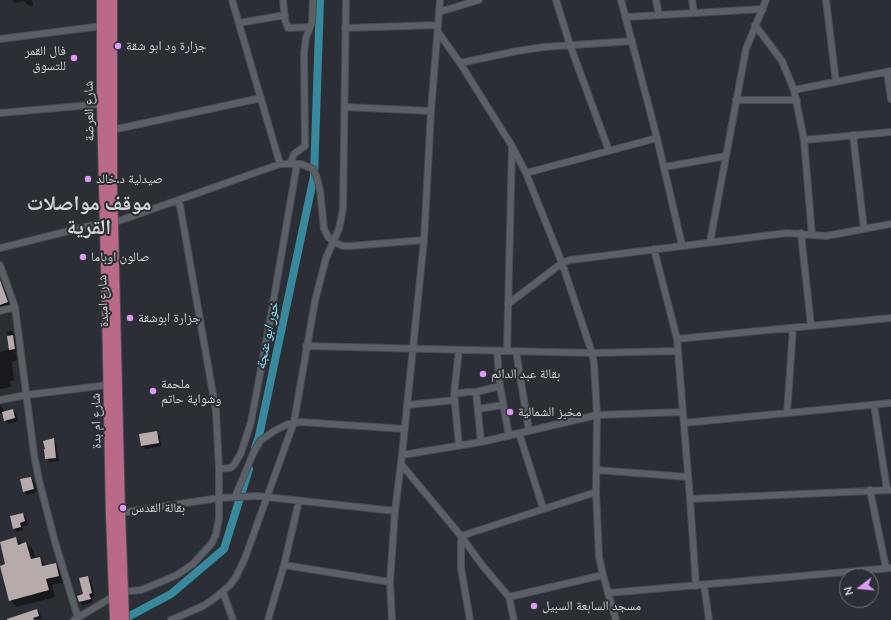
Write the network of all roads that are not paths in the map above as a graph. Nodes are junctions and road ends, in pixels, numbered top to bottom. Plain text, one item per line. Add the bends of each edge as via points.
1 (102, 0) edge
2 (112, 0) edge
3 (232, 0) edge
4 (283, 0) edge
5 (313, 0) edge
6 (346, 0) edge
7 (440, 0) edge
8 (479, 0) edge
9 (556, 0) edge
10 (621, 0) edge
11 (656, 0) edge
12 (692, 0) edge
13 (766, 0) edge
14 (826, 0) edge
15 (763, 9) junction
16 (439, 12) junction
17 (694, 12) junction
18 (285, 14) junction
19 (659, 15) junction
20 (626, 17) junction
21 (238, 24) junction
22 (756, 25) junction
23 (102, 26) junction
24 (310, 27) junction
25 (345, 28) junction
26 (438, 29) junction
27 (0, 39) edge
28 (632, 41) junction
29 (570, 45) junction
30 (460, 63) junction
31 (889, 72) edge
32 (836, 82) junction
33 (794, 90) junction
34 (261, 98) junction
35 (891, 99) edge
36 (736, 100) junction
37 (797, 100) junction
38 (102, 104) junction
39 (345, 107) junction
40 (431, 111) junction
41 (0, 113) edge
42 (112, 130) junction
43 (891, 132) edge
44 (853, 135) junction
45 (657, 138) junction
46 (804, 140) junction
47 (512, 146) junction
48 (609, 151) junction
49 (726, 156) junction
50 (280, 164) junction
51 (293, 164) junction
52 (664, 167) junction
53 (526, 173) junction
54 (108, 185) junction
55 (179, 200) junction
56 (109, 223) junction
57 (891, 224) edge
58 (864, 229) junction
59 (801, 233) junction
60 (812, 235) junction
61 (424, 240) junction
62 (334, 242) junction
63 (710, 242) junction
64 (682, 245) junction
65 (0, 248) edge
66 (654, 249) junction
67 (562, 263) junction
68 (0, 265) edge
69 (508, 304) junction
70 (15, 307) junction
71 (0, 311) edge
72 (891, 318) edge
73 (811, 326) junction
74 (793, 328) junction
75 (677, 338) junction
76 (306, 346) junction
77 (413, 349) junction
78 (459, 350) junction
79 (678, 350) junction
80 (497, 351) junction
81 (507, 351) junction
82 (516, 352) junction
83 (592, 353) junction
84 (108, 385) junction
85 (500, 386) junction
86 (476, 392) junction
87 (26, 395) junction
88 (455, 397) junction
89 (0, 400) edge
90 (891, 403) edge
91 (407, 405) junction
92 (503, 405) junction
93 (874, 405) junction
94 (478, 410) junction
95 (683, 412) junction
96 (787, 413) junction
97 (597, 415) junction
98 (294, 422) junction
99 (684, 423) junction
100 (405, 429) junction
101 (529, 431) junction
102 (519, 433) junction
103 (509, 436) junction
104 (481, 442) junction
105 (459, 446) junction
106 (402, 456) junction
107 (401, 464) junction
108 (219, 469) junction
109 (597, 470) junction
110 (688, 477) junction
111 (870, 490) junction
112 (889, 490) edge
113 (596, 492) junction
114 (268, 496) junction
115 (234, 497) junction
116 (219, 498) junction
117 (690, 499) junction
118 (299, 501) junction
119 (543, 508) junction
120 (395, 512) junction
121 (120, 513) junction
122 (461, 536) junction
123 (284, 565) junction
124 (888, 568) edge
125 (603, 575) junction
126 (390, 582) junction
127 (704, 585) junction
128 (696, 586) junction
129 (223, 592) junction
130 (608, 593) junction
131 (509, 597) junction
132 (118, 598) junction
133 (76, 619) edge
134 (115, 620) edge
135 (124, 620) edge
136 (170, 620) edge
137 (234, 620) edge
138 (268, 620) edge
139 (392, 620) edge
140 (470, 620) edge
141 (514, 620) edge
142 (616, 620) edge
143 (709, 620) edge

1 - 23 main road, شارع العرضة
2 - 42 main road
3 - 21 street
4 - 18 street
5 - 24 street
6 - 25 street
7 - 16 street
8 - 16 street
9 - 29 street
10 - 20 street
11 - 19 street
12 - 17 street
13 - 15 street
14 - 32 street
15 - 17 street
15 - 22 street
16 - 26 street
17 - 19 street
18 - 21 street
18 - 24 street via 288,28
19 - 20 street
20 - 28 street
21 - 34 street
22 - 33 street via 782,61
22 - 36 street via 746,49
23 - 27 street
23 - 38 main road, شارع العرضة
24 - 51 street via 304,53 305,146 292,156
25 - 26 street
25 - 39 street
26 - 30 street
26 - 40 street
28 - 29 street
28 - 45 street
29 - 30 street via 528,49
29 - 48 street
30 - 47 street
31 - 32 street
31 - 35 street
32 - 33 street
33 - 37 street
34 - 42 street
34 - 50 street
36 - 37 street
36 - 49 street
37 - 46 street
38 - 41 street
38 - 54 main road, شارع العرضة
39 - 40 street
39 - 62 street via 344,201
40 - 61 street
42 - 54 main road
43 - 44 street
44 - 46 street
44 - 58 street
45 - 48 street
45 - 52 street
46 - 60 street
47 - 53 street
47 - 69 street
48 - 53 street
49 - 52 street
49 - 63 street
50 - 51 street
50 - 55 street
51 - 62 street via 313,169 320,190 324,229
51 - 108 street via 270,321 251,422 234,466
52 - 64 street
53 - 67 street
54 - 56 main road, شارع العرضة
55 - 56 street
55 - 108 street via 214,396
56 - 65 street
56 - 84 main road, شارع ام بدة
56 - 121 main road, شارع امبدة
57 - 58 street
58 - 60 street via 826,236
59 - 60 street
59 - 63 street via 787,232
59 - 73 street
61 - 62 street via 350,246
61 - 77 street
62 - 76 street via 324,265
63 - 64 street
64 - 66 street
66 - 67 street via 577,258
66 - 75 street
67 - 69 street
67 - 83 street
68 - 70 street
69 - 81 street
70 - 71 street
70 - 87 street
72 - 73 street
73 - 74 street
74 - 75 street
74 - 96 street
75 - 79 street
76 - 77 street
76 - 98 street
77 - 78 street
77 - 91 street
78 - 80 street
78 - 88 street
79 - 83 street
79 - 95 street
80 - 81 street
80 - 85 street
81 - 82 street
82 - 83 street
82 - 101 street
83 - 97 street
84 - 87 street
84 - 132 main road, شارع ام بدة
85 - 86 street
85 - 92 street
86 - 88 street via 467,392
86 - 94 street
87 - 89 street
87 - 133 street via 39,480
88 - 91 street
88 - 105 street
90 - 93 street
91 - 100 street
92 - 94 street
92 - 103 street
93 - 96 street
93 - 112 street
94 - 104 street
95 - 97 street
95 - 99 street
96 - 99 street
97 - 101 street
97 - 109 street
98 - 100 street
98 - 114 street
98 - 115 street via 260,441
99 - 110 street
100 - 106 street
101 - 102 street
102 - 103 street
102 - 119 street
103 - 104 street
104 - 105 street
105 - 106 street
106 - 107 street
107 - 120 street
107 - 122 street
108 - 116 street
109 - 110 street
109 - 113 street
110 - 117 street
111 - 112 street
111 - 117 street
111 - 124 street
113 - 119 street
113 - 125 street via 599,556
114 - 115 street
114 - 118 street
114 - 129 street via 245,558 233,581
115 - 116 street
116 - 121 street
116 - 132 street via 219,518 214,539 196,561 184,571
117 - 128 street
118 - 120 street
118 - 123 street
119 - 122 street
120 - 126 street
121 - 132 main road, شارع امبدة
122 - 131 street
122 - 140 street via 461,568
123 - 126 street
123 - 138 street
124 - 127 street
125 - 130 street
125 - 131 street
126 - 139 street
127 - 128 street
127 - 143 street
128 - 130 street
129 - 136 street via 203,606
129 - 137 street
130 - 142 street
131 - 141 street
132 - 133 street
132 - 134 main road, شارع ام بدة
132 - 135 main road, شارع ام بدة

